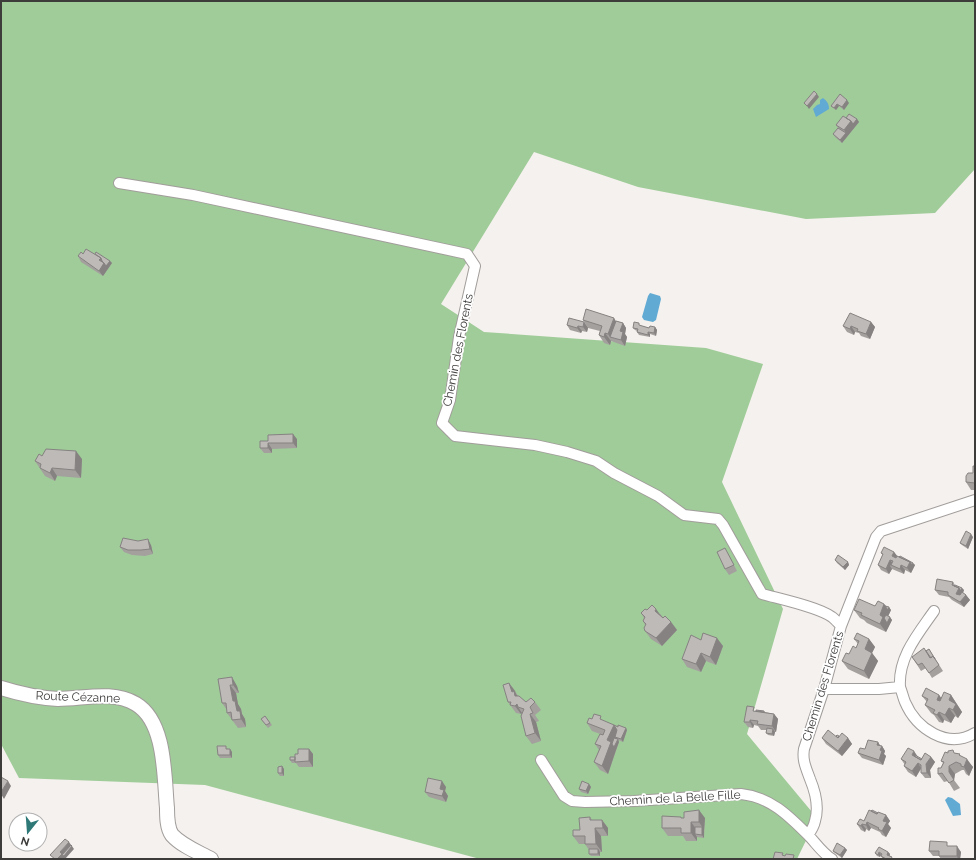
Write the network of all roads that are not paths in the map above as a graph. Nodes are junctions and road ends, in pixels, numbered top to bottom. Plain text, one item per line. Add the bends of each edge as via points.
1 (119, 183) dead end
2 (975, 500) edge
3 (934, 611) dead end
4 (841, 626) junction
5 (900, 687) junction
6 (1, 688) edge
7 (824, 689) junction
8 (975, 733) edge
9 (541, 760) dead end
10 (808, 835) junction
11 (211, 859) edge
12 (832, 859) edge

1 - 4 street, Chemin des Florents via 193,195 467,254 475,266 450,400 442,423 455,436 535,445 581,456 596,461 658,496 684,515 718,519 762,594 827,614
2 - 4 street via 881,531 876,537
3 - 5 street via 904,658
4 - 7 street, Chemin des Florents
5 - 7 street
5 - 8 street via 914,717 931,732 945,739 963,738
6 - 11 street, Route Cézanne via 52,698 108,696 123,698 137,705 149,716 161,748 171,834 190,849
7 - 10 street, Chemin des Florents via 803,756 815,792 817,810
9 - 10 street, Chemin de la Belle Fille via 564,796 572,801 634,801 753,795 782,811
10 - 12 street, Chemin de la Belle Fille

